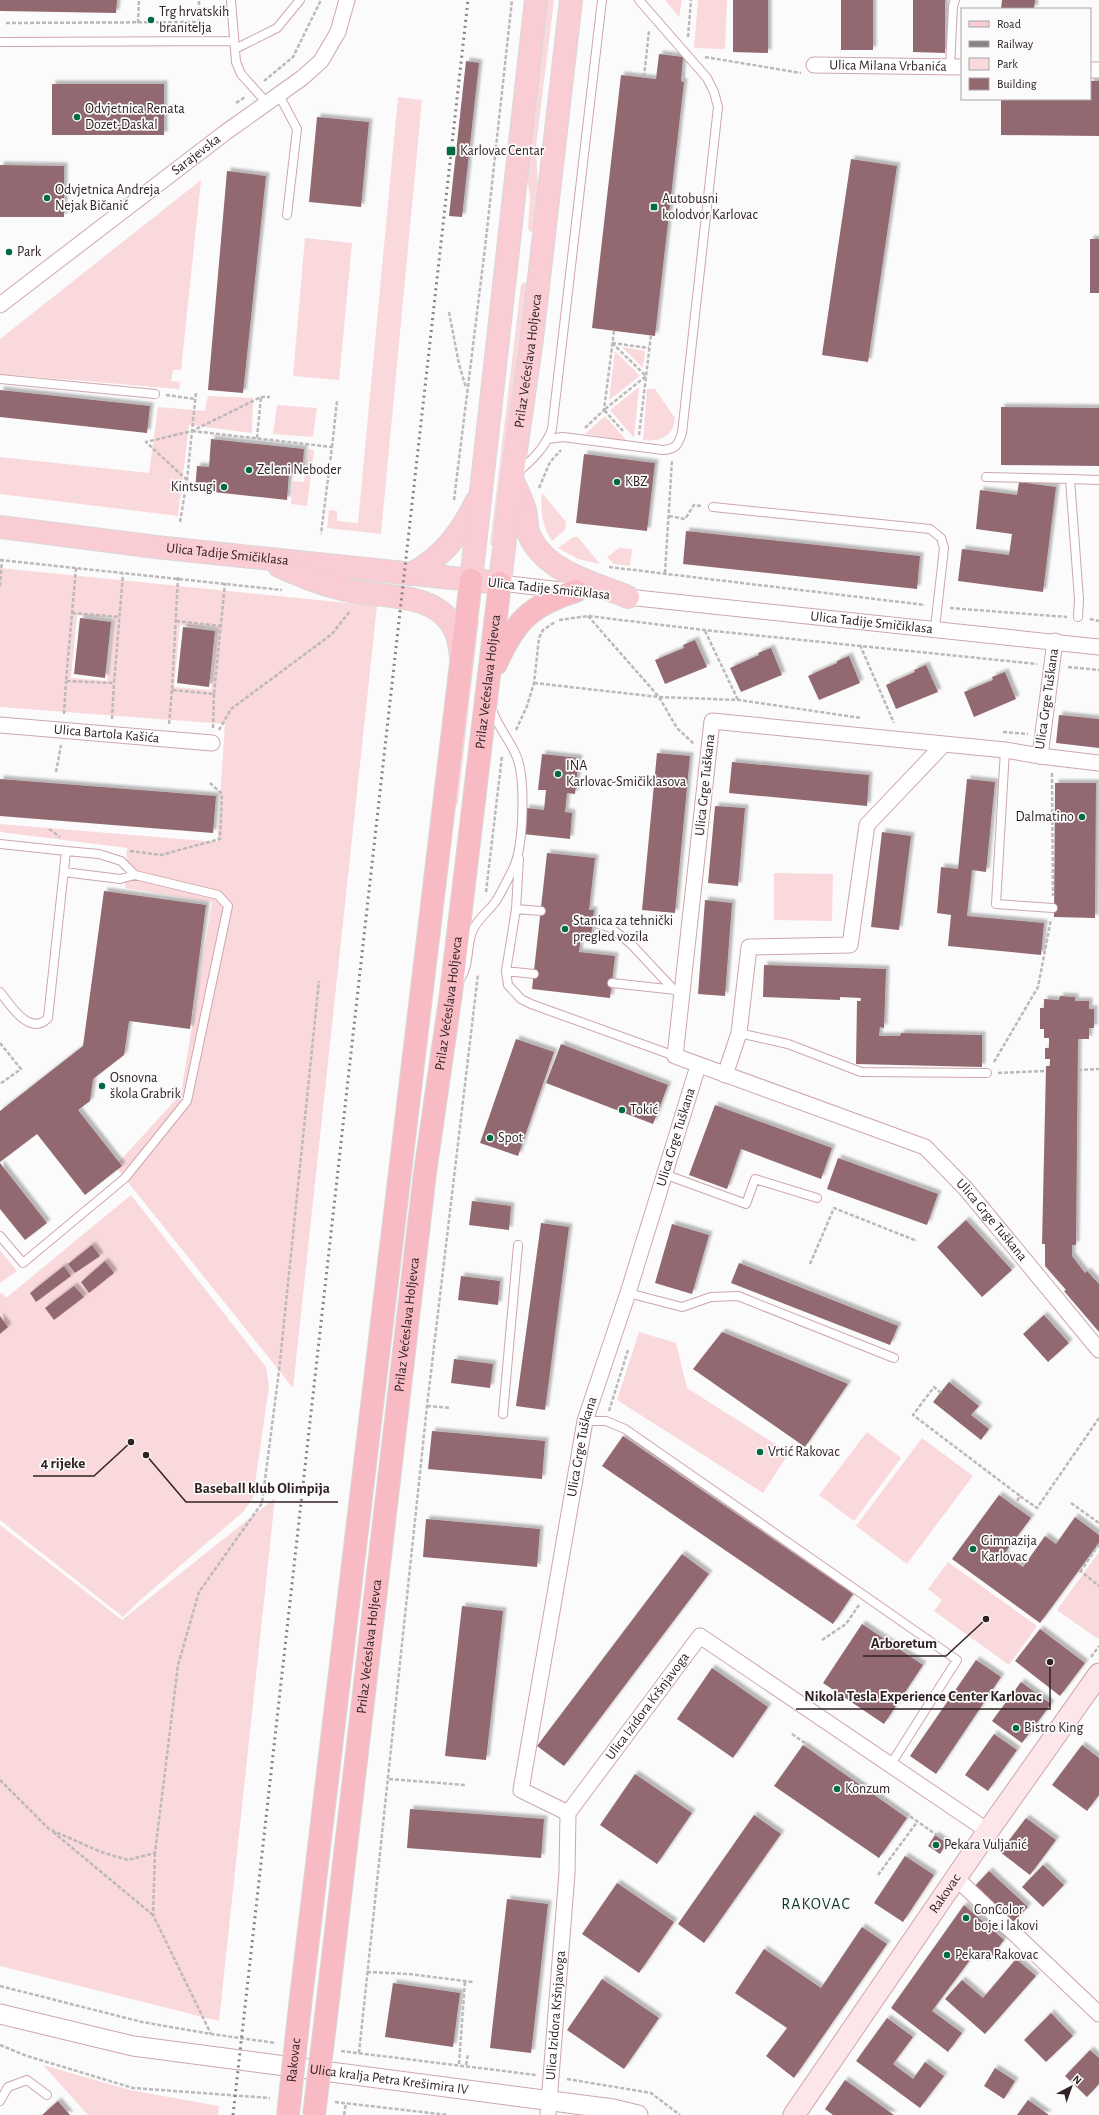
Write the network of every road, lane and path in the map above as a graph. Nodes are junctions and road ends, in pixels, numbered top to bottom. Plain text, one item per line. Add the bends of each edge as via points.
1 (139, 0) edge
2 (199, 0) edge
3 (231, 0) edge
4 (300, 0) edge
5 (321, 0) edge
6 (347, 0) edge
7 (512, 0) edge
8 (536, 0) edge
9 (571, 0) edge
10 (602, 0) edge
11 (639, 0) edge
12 (691, 0) edge
13 (956, 0) edge
14 (651, 15) junction
15 (6, 23) dead end
16 (138, 23) junction
17 (688, 37) junction
18 (2, 42) dead end
19 (691, 42) dead end
20 (234, 45) junction
21 (686, 56) junction
22 (703, 56) dead end
23 (814, 65) joint
24 (956, 67) edge
25 (644, 77) dead end
26 (253, 90) junction
27 (273, 99) junction
28 (234, 104) dead end
29 (287, 216) dead end
30 (0, 305) edge
31 (449, 312) dead end
32 (651, 335) dead end
33 (612, 343) dead end
34 (650, 348) junction
35 (0, 379) edge
36 (466, 389) junction
37 (196, 392) dead end
38 (155, 394) joint
39 (261, 397) junction
40 (270, 397) dead end
41 (195, 399) junction
42 (337, 401) dead end
43 (192, 431) junction
44 (257, 438) junction
45 (548, 439) junction
46 (332, 447) junction
47 (637, 447) junction
48 (986, 477) dead end
49 (512, 478) junction
50 (1070, 479) junction
51 (187, 480) junction
52 (1099, 480) edge
53 (481, 490) junction
54 (453, 506) dead end
55 (713, 507) joint
56 (669, 516) dead end
57 (180, 522) dead end
58 (0, 527) edge
59 (321, 534) dead end
60 (260, 558) junction
61 (1, 560) edge
62 (607, 567) dead end
63 (76, 568) junction
64 (123, 574) junction
65 (411, 574) junction
66 (178, 578) junction
67 (471, 580) junction
68 (225, 583) junction
69 (500, 583) junction
70 (0, 586) edge
71 (288, 591) dead end
72 (576, 592) junction
73 (628, 597) junction
74 (354, 606) dead end
75 (937, 607) junction
76 (72, 613) junction
77 (588, 616) junction
78 (120, 617) junction
79 (1078, 617) junction
80 (176, 621) junction
81 (1099, 621) edge
82 (221, 626) junction
83 (935, 628) junction
84 (704, 630) junction
85 (1055, 641) junction
86 (860, 645) junction
87 (1099, 647) edge
88 (461, 656) junction
89 (1051, 666) junction
90 (1099, 670) edge
91 (114, 683) junction
92 (534, 683) junction
93 (488, 685) junction
94 (172, 690) junction
95 (214, 694) junction
96 (659, 697) junction
97 (739, 700) junction
98 (863, 718) dead end
99 (886, 722) dead end
100 (894, 723) junction
101 (902, 723) dead end
102 (0, 725) edge
103 (996, 731) dead end
104 (111, 734) junction
105 (1044, 735) junction
106 (167, 739) junction
107 (212, 742) junction
108 (509, 743) junction
109 (943, 745) junction
110 (1005, 750) junction
111 (708, 757) junction
112 (1046, 757) junction
113 (1099, 763) edge
114 (210, 783) dead end
115 (0, 844) edge
116 (519, 850) junction
117 (66, 851) junction
118 (161, 855) dead end
119 (64, 872) junction
120 (135, 876) junction
121 (1053, 908) junction
122 (516, 909) junction
123 (541, 911) dead end
124 (485, 915) junction
125 (592, 922) dead end
126 (478, 970) dead end
127 (506, 971) junction
128 (534, 974) dead end
129 (319, 980) dead end
130 (612, 983) dead end
131 (678, 991) junction
132 (0, 992) edge
133 (451, 993) junction
134 (739, 1033) junction
135 (0, 1043) edge
136 (676, 1056) junction
137 (698, 1066) junction
138 (1099, 1069) edge
139 (1078, 1070) dead end
140 (1046, 1071) dead end
141 (987, 1073) junction
142 (725, 1075) junction
143 (0, 1084) edge
144 (664, 1174) junction
145 (817, 1198) dead end
146 (0, 1236) edge
147 (917, 1241) dead end
148 (518, 1245) dead end
149 (810, 1264) dead end
150 (628, 1293) junction
151 (1099, 1350) edge
152 (894, 1358) dead end
153 (941, 1393) dead end
154 (427, 1406) junction
155 (451, 1408) dead end
156 (503, 1414) dead end
157 (1099, 1418) edge
158 (585, 1421) junction
159 (1020, 1496) junction
160 (1071, 1503) dead end
161 (1014, 1506) dead end
162 (1099, 1523) edge
163 (1099, 1544) edge
164 (1099, 1586) edge
165 (865, 1596) junction
166 (822, 1640) dead end
167 (1099, 1674) edge
168 (792, 1734) dead end
169 (891, 1764) junction
170 (389, 1779) junction
171 (0, 1780) edge
172 (465, 1785) dead end
173 (568, 1813) junction
174 (917, 1822) junction
175 (49, 1829) junction
176 (988, 1831) junction
177 (155, 1853) junction
178 (969, 1859) junction
179 (878, 1876) dead end
180 (956, 1878) junction
181 (153, 1915) junction
182 (367, 1972) junction
183 (465, 1982) junction
184 (473, 1982) dead end
185 (0, 1986) edge
186 (300, 2006) joint
187 (327, 2008) joint
188 (0, 2014) edge
189 (1099, 2014) edge
190 (211, 2034) junction
191 (281, 2043) dead end
192 (0, 2045) edge
193 (336, 2050) dead end
194 (359, 2053) junction
195 (468, 2054) dead end
196 (459, 2064) junction
197 (466, 2065) junction
198 (550, 2076) junction
199 (47, 2095) dead end
200 (275, 2098) dead end
201 (0, 2101) edge
202 (346, 2103) junction
203 (322, 2108) edge
204 (548, 2108) edge
205 (288, 2115) edge
206 (344, 2115) edge
207 (448, 2115) edge
208 (638, 2115) edge
209 (680, 2115) edge
210 (794, 2115) edge

1 - 16 path
2 - 16 path via 199,22
3 - 20 lane
4 - 20 lane via 277,28
5 - 26 path via 293,57
6 - 27 street, Sarajevska via 338,32 321,61
7 - 36 path via 485,248
8 - 53 main road, Prilaz Većeslava Holjevca
9 - 49 main road, Prilaz Većeslava Holjevca via 532,339
10 - 45 lane via 552,429
11 - 14 lane
12 - 17 path
13 - 24 lane via 953,6
14 - 21 lane
14 - 25 path
15 - 16 path
17 - 19 path
17 - 21 path
18 - 20 lane
20 - 26 lane via 241,74
21 - 47 lane via 707,78 718,107 682,433 678,445 672,449
22 - 23 path via 808,75
23 - 24 street, Ulica Milana Vrbanića
26 - 27 lane
26 - 28 path
27 - 29 lane via 297,129
27 - 30 street, Sarajevska
31 - 36 path
32 - 34 path
33 - 34 path
34 - 47 path
35 - 38 lane
36 - 54 path
37 - 41 path
38 - 41 path
39 - 40 path
39 - 43 path
39 - 44 path
41 - 43 path
42 - 46 path
43 - 44 path
43 - 51 path
43 - 51 path via 146,442
44 - 46 path
45 - 47 lane via 563,437
45 - 49 lane via 538,454
46 - 59 path
48 - 50 lane
49 - 69 main road, Prilaz Većeslava Holjevca
49 - 73 main road via 524,509 530,536 546,559 576,576
50 - 52 lane
50 - 79 lane via 1079,599
51 - 57 path
53 - 65 main road via 466,520 449,545 428,565
53 - 67 main road, Prilaz Većeslava Holjevca
55 - 56 path via 694,505 685,519
55 - 75 lane via 930,529 941,538 944,548
58 - 60 main road, Ulica Tadije Smičiklasa
60 - 65 main road, Ulica Tadije Smičiklasa
60 - 88 main road via 332,587 430,604 453,626
61 - 63 path
61 - 70 path
62 - 75 path
63 - 64 path
63 - 76 path
64 - 66 path
64 - 78 path
65 - 67 main road, Ulica Tadije Smičiklasa
66 - 68 path
66 - 80 path
67 - 69 main road, Ulica Tadije Smičiklasa
67 - 88 highway, Prilaz Većeslava Holjevca
68 - 71 path
68 - 82 path
69 - 72 street, Ulica Tadije Smičiklasa
69 - 93 highway, Prilaz Većeslava Holjevca
72 - 73 street, Ulica Tadije Smičiklasa
72 - 93 highway via 547,602 527,615 510,636
73 - 83 street, Ulica Tadije Smičiklasa
74 - 107 path via 332,634 231,709
75 - 79 path
75 - 83 lane
76 - 78 path
76 - 91 path via 66,681
77 - 84 path
77 - 92 path via 559,619 543,630 537,646
77 - 96 path
78 - 91 path
79 - 81 path
80 - 82 path
80 - 94 path
82 - 95 path
83 - 85 street, Ulica Tadije Smičiklasa
84 - 86 path
84 - 97 path
85 - 87 street, Ulica Tadije Smičiklasa
85 - 89 street, Ulica Grge Tuškana
86 - 89 path
86 - 100 path
88 - 186 highway, Prilaz Većeslava Holjevca
89 - 90 path
89 - 105 street, Ulica Grge Tuškana
91 - 104 path
92 - 96 path
92 - 108 path via 528,706
93 - 108 lane via 495,719
93 - 133 highway, Prilaz Većeslava Holjevca
94 - 95 path
94 - 106 path
95 - 107 path
96 - 97 path
96 - 111 path via 676,728
97 - 98 path
99 - 100 path
100 - 101 path
102 - 104 street, Ulica Bartola Kašića
103 - 105 path
104 - 106 street, Ulica Bartola Kašića
105 - 112 street, Ulica Grge Tuškana
106 - 107 street, Ulica Bartola Kašića
108 - 116 lane via 516,755 522,779
108 - 124 path via 501,758
109 - 110 street, Ulica Grge Tuškana
109 - 111 street, Ulica Grge Tuškana via 712,721
109 - 134 street via 867,825 850,945 749,947
110 - 112 street, Ulica Grge Tuškana
110 - 121 lane via 996,904
111 - 131 street, Ulica Grge Tuškana
112 - 113 street
112 - 121 path
114 - 118 path via 222,794 220,839
115 - 117 lane
116 - 122 lane, Ulica Grge Tuškana
116 - 124 lane via 514,866
117 - 119 lane
117 - 120 lane via 99,854 121,861
119 - 120 lane via 120,879
119 - 132 lane via 48,1018 36,1024 26,1022
120 - 146 lane via 218,895 228,906 187,1101 125,1178 23,1263
121 - 141 path via 1038,986
122 - 123 lane
122 - 127 lane, Ulica Grge Tuškana
124 - 133 lane via 472,932 462,977
125 - 131 lane via 611,928 631,944
126 - 154 path
127 - 128 lane
127 - 136 lane, Ulica Grge Tuškana via 508,986 521,999 531,1004
129 - 177 path via 279,1371 262,1503 199,1592 178,1665
130 - 131 lane
131 - 136 street, Ulica Grge Tuškana
133 - 187 highway, Prilaz Većeslava Holjevca via 425,1173
134 - 141 lane via 788,1044 862,1072
134 - 142 street
135 - 143 path via 21,1068
136 - 137 street, Ulica Grge Tuškana
137 - 142 street, Ulica Grge Tuškana
137 - 144 street, Ulica Grge Tuškana
138 - 139 path
140 - 141 path
142 - 151 street, Ulica Grge Tuškana via 926,1147 966,1189
144 - 145 lane via 746,1204 755,1179
144 - 150 street, Ulica Grge Tuškana
147 - 149 path via 834,1208
148 - 156 lane
150 - 152 lane via 682,1307 711,1297 738,1296
150 - 158 street, Ulica Grge Tuškana
153 - 159 path via 934,1388 913,1415
154 - 155 path
154 - 170 path
157 - 159 path via 1037,1508
158 - 165 lane via 606,1422 625,1429
158 - 173 street, Ulica Grge Tuškana via 521,1790
159 - 161 path
160 - 162 path
163 - 164 path via 1079,1571
165 - 166 path via 846,1624
165 - 169 lane via 957,1660
167 - 176 main road, Rakovac
168 - 174 path
169 - 173 street, Ulica Izidora Kršnjavoga via 700,1636
169 - 176 street, Ulica Izidora Kršnjavoga
170 - 172 path
170 - 182 path
171 - 175 path
173 - 198 street, Ulica Izidora Kršnjavoga via 566,1873
174 - 178 path
174 - 179 path
175 - 177 path via 101,1852 128,1860
175 - 181 path
176 - 178 main road, Rakovac
177 - 181 path
178 - 180 main road, Rakovac
180 - 189 street
180 - 210 main road, Rakovac
181 - 190 path
182 - 183 path via 409,1974
182 - 194 path
183 - 184 path
183 - 196 path
185 - 190 path via 142,2022
186 - 205 highway, Rakovac, bridge
187 - 203 highway, Rakovac, bridge
188 - 204 street, Ulica kralja Petra Krešimira IV via 133,2046
190 - 191 path
192 - 200 path via 133,2088
193 - 194 path
194 - 196 path
195 - 197 path
196 - 197 path
197 - 198 path
198 - 204 street, Ulica Izidora Kršnjavoga
198 - 209 path via 651,2093
199 - 201 lane via 27,2080 8,2087
202 - 203 path
202 - 206 path
202 - 207 path
204 - 208 street, Ulica kralja Petra Krešimira IV via 613,2109

